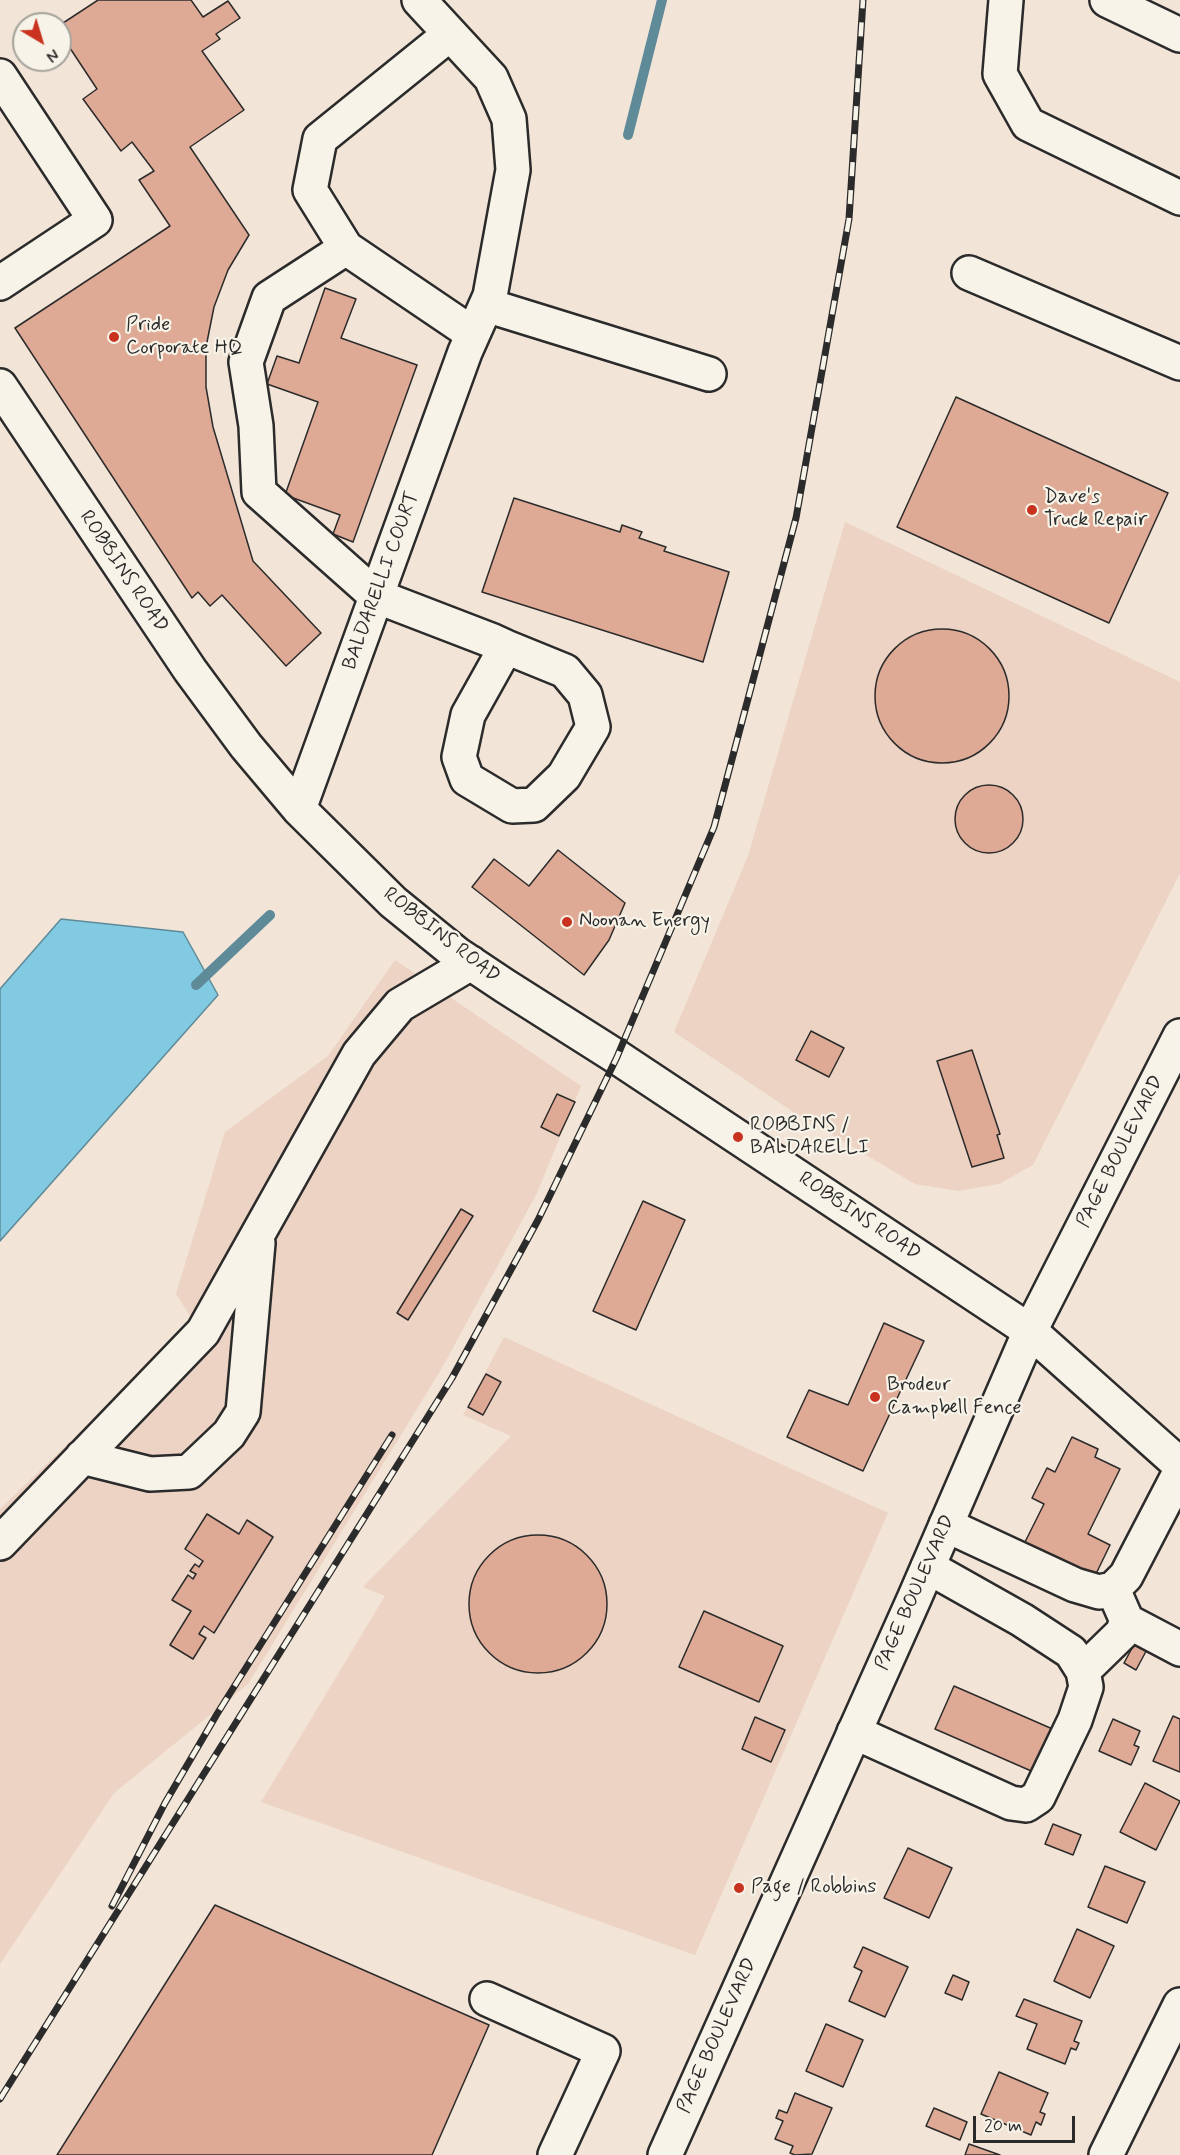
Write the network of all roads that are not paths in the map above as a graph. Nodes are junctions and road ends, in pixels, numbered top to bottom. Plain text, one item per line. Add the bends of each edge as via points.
1 (419, 0) edge
2 (1006, 0) edge
3 (1107, 0) edge
4 (450, 34) junction
5 (1180, 35) edge
6 (0, 76) edge
7 (1180, 198) edge
8 (346, 248) junction
9 (969, 273) dead end
10 (0, 283) edge
11 (475, 330) junction
12 (1180, 363) edge
13 (708, 374) dead end
14 (0, 386) edge
15 (376, 596) junction
16 (506, 647) junction
17 (299, 809) junction
18 (471, 963) junction
19 (1180, 1036) edge
20 (259, 1233) junction
21 (1030, 1331) junction
22 (82, 1457) junction
23 (1180, 1465) edge
24 (1180, 1472) edge
25 (946, 1525) junction
26 (0, 1543) edge
27 (928, 1567) junction
28 (1113, 1589) junction
29 (1127, 1621) junction
30 (1180, 1649) edge
31 (1083, 1671) junction
32 (854, 1732) junction
33 (487, 1999) dead end
34 (1180, 2008) edge
35 (555, 2155) edge
36 (665, 2155) edge
37 (1106, 2155) edge

1 - 4 street, BALDARELLI COURT
2 - 7 street via 1000,74 1028,124
3 - 5 street
4 - 8 street via 320,139 310,190
4 - 11 street, BALDARELLI COURT via 491,78 509,118 513,170
6 - 10 street via 95,220
8 - 11 street
8 - 15 street via 270,298 246,362 256,426 259,492
9 - 12 street
11 - 13 street
11 - 15 street, BALDARELLI COURT
14 - 17 street, ROBBINS ROAD via 189,670
15 - 16 street
15 - 17 street, BALDARELLI COURT
16 - 16 street via 565,671 585,695 593,727 564,776 534,805 512,806 467,779 459,757 468,715
17 - 18 street, ROBBINS ROAD via 393,902
18 - 20 street via 400,1005 359,1054
18 - 21 street, ROBBINS ROAD
19 - 21 street, PAGE BOULEVARD
20 - 22 street via 203,1332
20 - 22 street via 243,1412 229,1434 189,1472 150,1474
21 - 23 street, ROBBINS ROAD
21 - 25 street, PAGE BOULEVARD
22 - 26 street
24 - 28 street via 1126,1576
25 - 27 street, PAGE BOULEVARD
25 - 28 street via 1075,1585 1099,1592
27 - 31 street via 1071,1652
27 - 32 street, PAGE BOULEVARD
28 - 29 street
29 - 30 street
29 - 31 street via 1122,1633
31 - 32 street via 1086,1687 1075,1720 1038,1797 1026,1805 1011,1803
32 - 36 street, PAGE BOULEVARD
33 - 35 street via 603,2051
34 - 37 street

